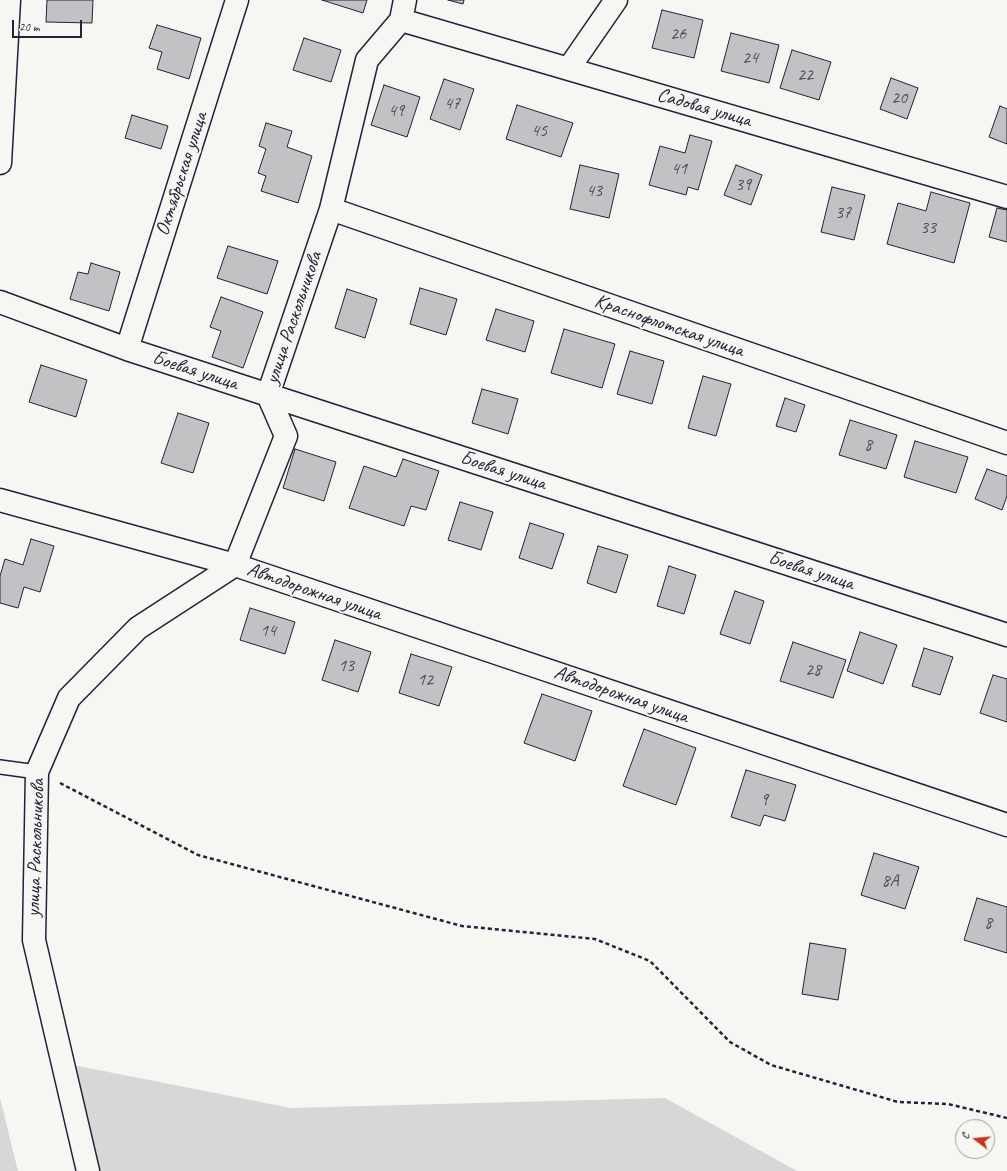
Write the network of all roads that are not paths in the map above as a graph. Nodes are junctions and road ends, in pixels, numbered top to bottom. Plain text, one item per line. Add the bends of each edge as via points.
1 (9, 0) edge
2 (237, 0) edge
3 (616, 0) edge
4 (403, 10) edge
5 (569, 68) junction
6 (0, 163) edge
7 (1007, 197) edge
8 (331, 209) junction
9 (0, 302) edge
10 (127, 349) junction
11 (268, 395) junction
12 (1007, 443) edge
13 (0, 500) edge
14 (235, 565) junction
15 (1007, 635) edge
16 (0, 768) edge
17 (37, 772) junction
18 (1007, 825) edge
19 (88, 1171) edge

1 - 6 street
2 - 10 street, Октябрьская улица
3 - 5 street
4 - 5 street, Садовая улица
4 - 8 street, улица Раскольникова via 368,60
5 - 7 street, Садовая улица
8 - 11 street, улица Раскольникова
8 - 12 street, Краснофлотская улица
9 - 10 street, Боевая улица
10 - 11 street, Боевая улица
11 - 14 street, улица Раскольникова via 286,436
11 - 15 street, Боевая улица
13 - 14 street, Автодорожная улица
14 - 17 street, улица Раскольникова via 138,628 69,698
14 - 18 street, Автодорожная улица
16 - 17 lane
17 - 19 street, улица Раскольникова via 34,940

